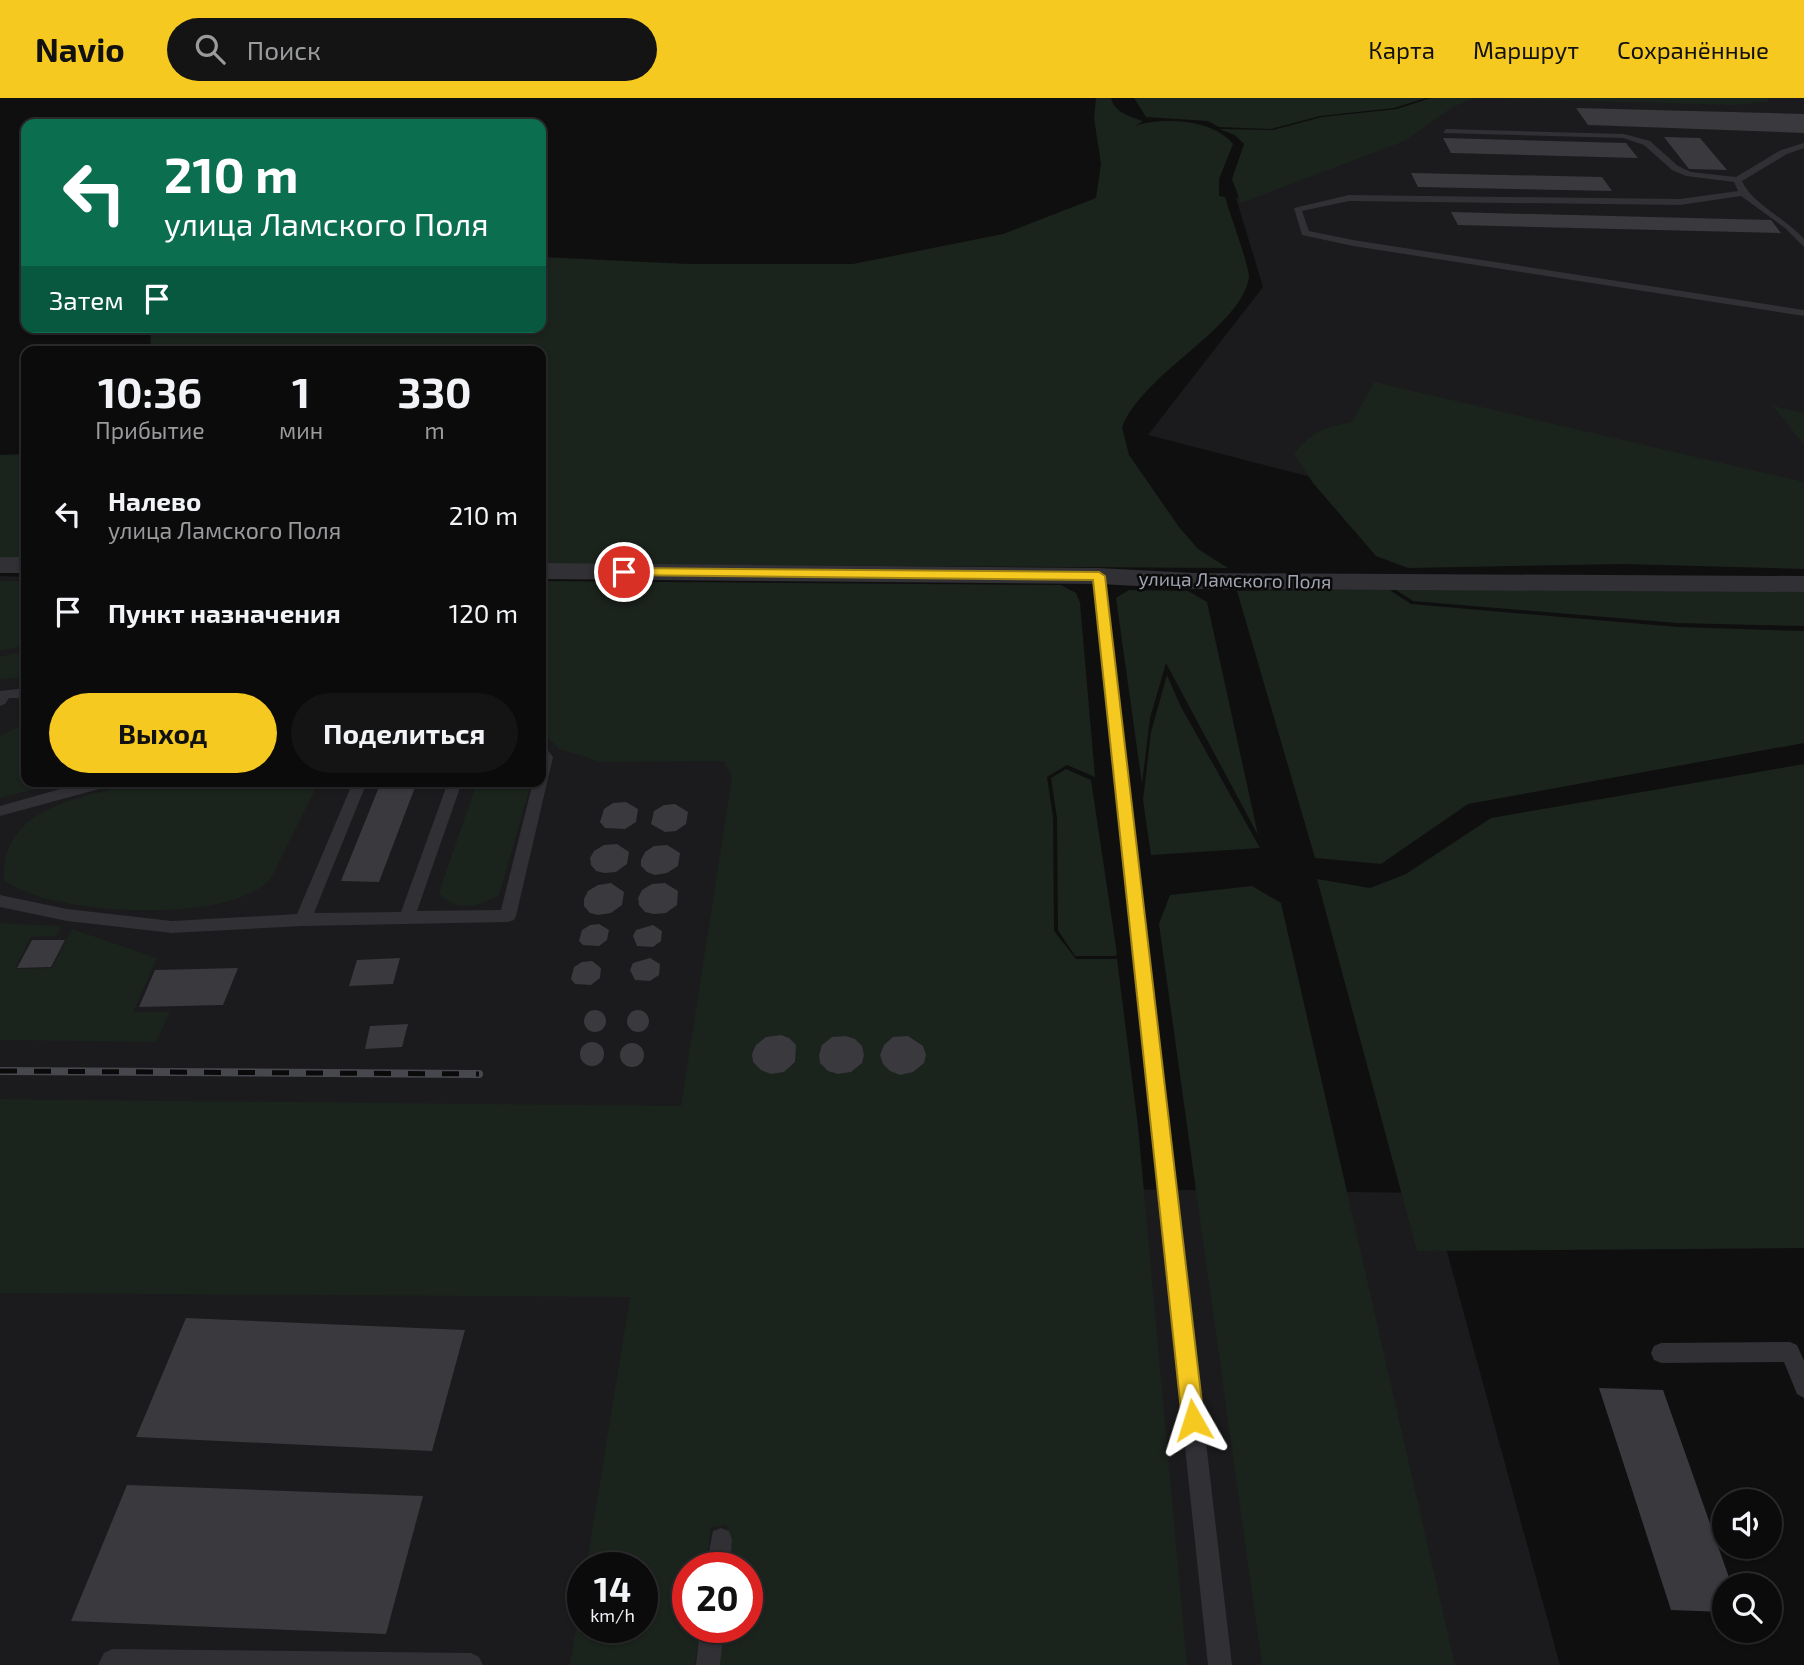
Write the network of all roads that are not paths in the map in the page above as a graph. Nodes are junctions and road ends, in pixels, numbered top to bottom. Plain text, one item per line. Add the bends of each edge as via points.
1 (1446, 131) dead end
2 (1804, 145) edge
3 (1737, 180) junction
4 (1743, 192) junction
5 (1804, 244) edge
6 (1804, 313) edge
7 (0, 565) edge
8 (21, 565) edge
9 (546, 572) edge
10 (1099, 576) junction
11 (1804, 584) edge
12 (21, 693) edge
13 (0, 701) edge
14 (87, 787) edge
15 (358, 787) edge
16 (453, 787) edge
17 (539, 787) edge
18 (0, 811) edge
19 (0, 901) edge
20 (407, 918) junction
21 (303, 920) junction
22 (1661, 1353) dead end
23 (1804, 1387) edge
24 (721, 1539) dead end
25 (720, 1552) edge
26 (710, 1643) edge
27 (110, 1665) edge
28 (471, 1665) edge
29 (708, 1665) edge
30 (1220, 1665) edge

1 - 3 lane via 1624,136 1647,143 1689,174
2 - 3 lane
3 - 4 lane
4 - 5 lane
4 - 6 lane via 1680,202 1349,198 1297,210 1305,233 1317,236
7 - 8 street
9 - 10 street, улица Ламского Поля
10 - 11 street, улица Ламского Поля via 1194,581
10 - 30 lane
12 - 13 lane via 5,694
14 - 18 lane
15 - 21 lane
16 - 20 lane
17 - 20 lane via 508,916
19 - 21 lane via 172,928
20 - 21 lane
22 - 23 lane via 1790,1352
24 - 25 lane
26 - 29 lane
27 - 28 lane via 112,1661

